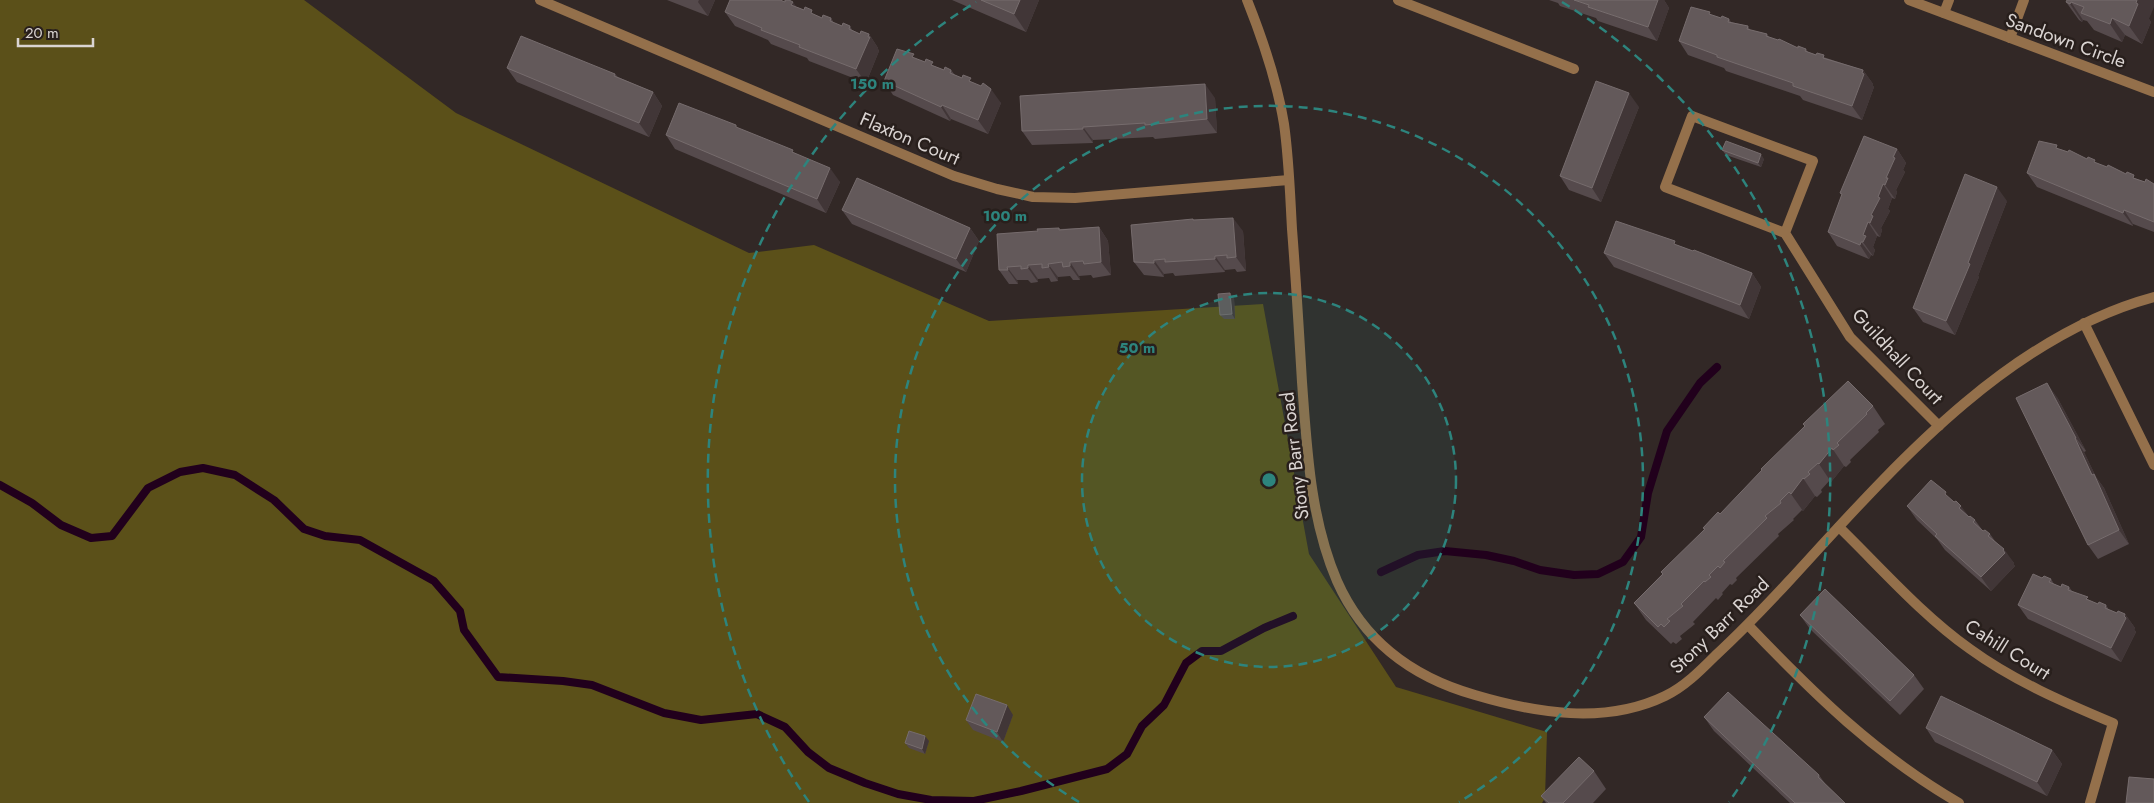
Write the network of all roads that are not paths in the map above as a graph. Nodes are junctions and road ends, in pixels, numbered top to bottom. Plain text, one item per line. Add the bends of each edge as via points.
1 (540, 0) edge
2 (1247, 0) edge
3 (1398, 0) edge
4 (1909, 0) edge
5 (1949, 0) edge
6 (2024, 0) edge
7 (1944, 14) junction
8 (2010, 38) junction
9 (1574, 69) dead end
10 (2154, 92) edge
11 (1289, 180) junction
12 (1785, 233) junction
13 (2154, 297) edge
14 (2084, 323) junction
15 (1939, 426) junction
16 (2154, 465) edge
17 (1839, 526) junction
18 (1748, 625) junction
19 (1959, 803) edge
20 (2090, 803) edge

1 - 11 street, Flaxton Court via 954,176 996,189 1033,196 1075,198
2 - 11 street, Stony Barr Road via 1274,79 1284,124
3 - 9 street
4 - 7 street, Sandown Circle
5 - 7 street
6 - 8 street
7 - 8 street, Sandown Circle
8 - 10 street, Sandown Circle
11 - 18 street, Stony Barr Road via 1307,451 1314,503 1337,580 1355,614 1379,644 1414,670 1458,690 1512,706 1574,714 1639,707 1667,696 1693,678
12 - 12 street via 1665,187 1692,116 1812,161
12 - 15 street, Guildhall Court via 1850,337
13 - 14 street, Stony Barr Road
14 - 15 street, Stony Barr Road via 2001,373
14 - 16 street
15 - 17 street, Stony Barr Road
17 - 18 street, Stony Barr Road
17 - 20 street, Cahill Court via 1924,610 1969,648 2008,674 2113,723
18 - 19 street via 1811,691 1872,744

